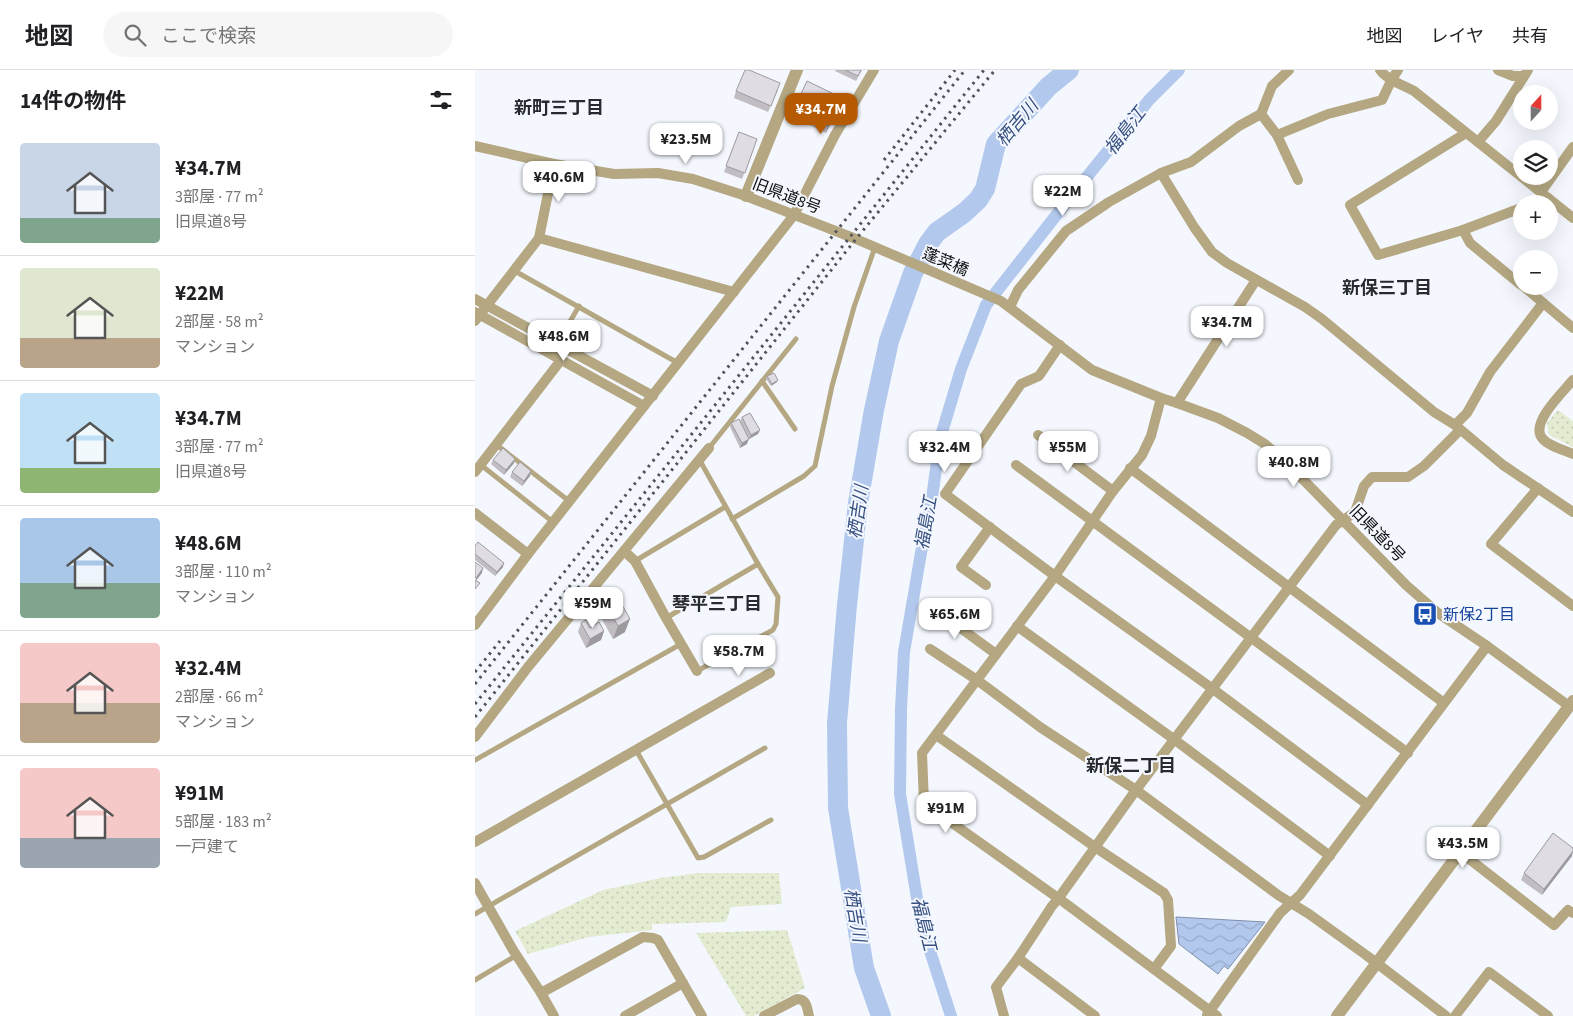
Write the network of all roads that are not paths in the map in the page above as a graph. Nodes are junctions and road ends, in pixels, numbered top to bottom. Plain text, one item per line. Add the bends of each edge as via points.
1 (797, 70) edge
2 (874, 70) edge
3 (1289, 70) edge
4 (1380, 70) edge
5 (1399, 70) edge
6 (1498, 70) edge
7 (1526, 73) edge
8 (1391, 79) junction
9 (1261, 114) junction
10 (1466, 133) junction
11 (1277, 135) junction
12 (1478, 142) junction
13 (475, 146) edge
14 (1573, 147) edge
15 (554, 164) junction
16 (1161, 173) junction
17 (1298, 180) dead end
18 (1545, 195) joint
19 (746, 196) junction
20 (1558, 206) edge
21 (1513, 211) edge
22 (794, 215) junction
23 (1573, 218) edge
24 (1463, 230) junction
25 (539, 238) junction
26 (877, 248) junction
27 (513, 270) junction
28 (1513, 279) edge
29 (1256, 280) junction
30 (735, 292) junction
31 (1533, 295) edge
32 (475, 299) edge
33 (1543, 303) junction
34 (1005, 304) junction
35 (486, 305) junction
36 (579, 306) junction
37 (477, 315) edge
38 (1573, 328) edge
39 (796, 339) dead end
40 (557, 344) junction
41 (1059, 345) junction
42 (561, 360) junction
43 (678, 363) junction
44 (1573, 380) edge
45 (762, 381) junction
46 (653, 396) junction
47 (1161, 398) junction
48 (1177, 403) junction
49 (645, 406) junction
50 (1458, 427) junction
51 (795, 429) dead end
52 (1038, 435) dead end
53 (497, 444) junction
54 (709, 448) joint
55 (1573, 454) edge
56 (699, 458) junction
57 (1016, 465) dead end
58 (478, 468) edge
59 (1130, 468) junction
60 (1538, 488) junction
61 (1113, 491) junction
62 (570, 502) junction
63 (725, 507) junction
64 (1573, 512) edge
65 (475, 513) edge
66 (732, 519) junction
67 (1343, 519) junction
68 (1093, 520) junction
69 (553, 522) junction
70 (990, 527) junction
71 (624, 551) junction
72 (528, 554) junction
73 (635, 561) junction
74 (758, 564) junction
75 (1055, 576) junction
76 (986, 585) dead end
77 (1289, 586) junction
78 (929, 605) dead end
79 (1573, 606) edge
80 (666, 618) junction
81 (475, 625) edge
82 (1017, 626) junction
83 (1251, 636) junction
84 (681, 644) junction
85 (1487, 646) junction
86 (929, 649) dead end
87 (996, 654) junction
88 (697, 670) joint
89 (770, 673) dead end
90 (977, 680) junction
91 (1213, 688) junction
92 (1444, 702) junction
93 (1572, 706) edge
94 (936, 735) junction
95 (475, 737) edge
96 (1175, 740) junction
97 (765, 748) dead end
98 (635, 749) junction
99 (1408, 753) junction
100 (475, 760) edge
101 (1136, 790) junction
102 (666, 804) junction
103 (1368, 805) junction
104 (771, 820) dead end
105 (475, 842) edge
106 (1095, 847) junction
107 (1459, 851) junction
108 (1330, 856) junction
109 (475, 883) edge
110 (1058, 899) junction
111 (1291, 903) junction
112 (489, 907) junction
113 (1573, 913) edge
114 (475, 914) edge
115 (517, 955) junction
116 (1017, 958) junction
117 (1376, 963) junction
118 (1154, 969) junction
119 (475, 980) edge
120 (683, 983) junction
121 (541, 993) junction
122 (1211, 1014) edge
123 (554, 1016) edge
124 (625, 1016) edge
125 (702, 1016) edge
126 (764, 1016) edge
127 (809, 1016) edge
128 (1004, 1016) edge
129 (1095, 1016) edge
130 (1337, 1016) edge
131 (1446, 1016) edge
132 (1455, 1016) edge
133 (1548, 1016) edge

1 - 19 street
2 - 22 street via 835,135
3 - 9 street via 1272,86
4 - 8 street
5 - 8 street
6 - 7 street via 1513,76
7 - 12 street via 1496,121
8 - 10 street via 1414,91
8 - 11 street via 1382,100 1328,114
9 - 11 street
9 - 16 street via 1239,126 1191,162
10 - 12 street
10 - 24 street via 1350,205 1378,255
11 - 17 street
12 - 18 street
13 - 15 street, 旧県道8号
14 - 18 street
15 - 19 street, 旧県道8号 via 613,174 672,174
15 - 25 street
16 - 29 street via 1212,252
16 - 34 street via 1065,231
19 - 22 street, 旧県道8号
20 - 23 street
21 - 24 street
22 - 26 street, 旧県道8号
22 - 30 street
24 - 28 street via 1470,243
25 - 27 street
25 - 30 street
26 - 34 street, 蓬菜橋
26 - 66 lane via 854,307 832,386 815,466 804,476
27 - 35 street
27 - 36 lane
29 - 48 street
29 - 50 street via 1322,319 1434,412
30 - 43 street
31 - 33 street
32 - 35 street
33 - 38 street
33 - 50 street via 1490,372
34 - 41 street, 旧県道8号
35 - 37 street
35 - 40 street
36 - 40 lane
36 - 43 lane
37 - 42 street
39 - 45 lane
40 - 46 street
41 - 47 street, 旧県道8号 via 1092,370
41 - 70 street via 1039,376 1021,384 945,494
42 - 49 street
42 - 53 street
43 - 46 street
44 - 55 street via 1541,419 1539,432 1543,439
45 - 51 lane
45 - 54 lane
46 - 49 street
47 - 48 street, 旧県道8号
47 - 59 street via 1151,436 1142,455
48 - 67 street, 旧県道8号 via 1218,418 1265,444
49 - 62 street
50 - 60 street via 1503,465
50 - 67 street via 1424,466 1408,477 1372,477 1364,486 1355,512
52 - 61 street
53 - 58 street
53 - 62 lane
54 - 56 street
56 - 63 lane
56 - 71 street
57 - 68 street
58 - 69 lane
59 - 61 street
59 - 77 street
60 - 64 street
60 - 79 street via 1491,544
61 - 68 street
62 - 69 street
63 - 66 lane
63 - 73 lane
65 - 72 street
66 - 74 lane
67 - 77 street
67 - 85 street, 旧県道8号 via 1406,585 1438,613
68 - 75 street
68 - 83 street
69 - 72 street
70 - 75 street
70 - 76 street via 961,567
71 - 73 street
71 - 95 street
72 - 81 street
73 - 80 street
74 - 80 lane
74 - 88 lane via 778,598 773,630
75 - 82 street
75 - 91 street
77 - 83 street
77 - 92 street
78 - 87 street
80 - 84 street
82 - 87 street
82 - 96 street
83 - 91 street
83 - 99 street
84 - 88 street
84 - 100 lane
85 - 92 street
85 - 93 street, 旧県道8号
86 - 90 street
87 - 90 street
89 - 98 street
90 - 94 street
90 - 101 street via 1040,727
91 - 96 street
91 - 103 street
92 - 99 street
93 - 107 street
94 - 106 street
94 - 110 street via 922,753 924,803
96 - 101 street
96 - 108 street
97 - 102 lane
98 - 102 lane
98 - 105 street
99 - 103 street
101 - 106 street
101 - 111 street
102 - 104 lane via 699,858
102 - 112 lane
103 - 108 street
106 - 110 street
106 - 118 street via 1167,897 1171,946
107 - 113 street via 1554,924 1568,910
107 - 117 street
108 - 111 street
109 - 112 street
110 - 116 street
110 - 118 street
111 - 117 street
111 - 122 street
112 - 114 lane
112 - 115 street
115 - 119 lane
115 - 121 street
116 - 128 street via 996,987
116 - 129 street
117 - 130 street
117 - 131 street
118 - 122 street
120 - 121 street via 658,940 643,937
120 - 124 street
120 - 125 street
121 - 123 street
126 - 127 street via 797,998 805,1002
132 - 133 street via 1489,972

